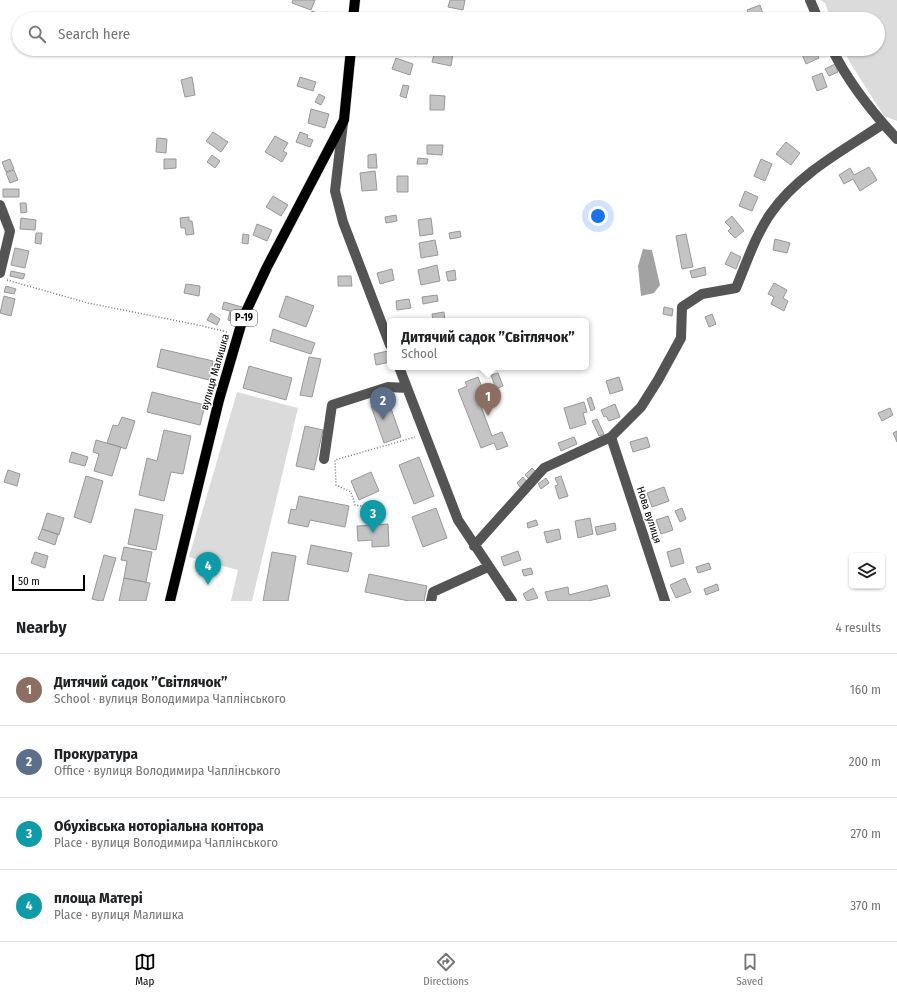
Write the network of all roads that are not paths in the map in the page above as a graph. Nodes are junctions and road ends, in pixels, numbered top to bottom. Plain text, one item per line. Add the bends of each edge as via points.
1 (355, 0) edge
2 (810, 0) edge
3 (354, 12) edge
4 (815, 12) edge
5 (350, 56) edge
6 (836, 56) edge
7 (344, 120) junction
8 (883, 124) junction
9 (897, 138) edge
10 (0, 205) edge
11 (4, 276) edge
12 (387, 337) edge
13 (400, 370) edge
14 (407, 388) junction
15 (611, 436) junction
16 (324, 459) dead end
17 (474, 546) junction
18 (488, 567) junction
19 (170, 601) edge
20 (431, 601) edge
21 (512, 601) edge
22 (665, 601) edge

1 - 3 main road
2 - 4 street
5 - 7 main road, вулиця Малишка / Р-19
6 - 8 street via 842,69
7 - 12 street via 335,191 343,222
7 - 19 main road, вулиця Малишка / Р-19 via 243,318 219,400
8 - 9 street
8 - 15 street via 803,178 771,213 736,288 702,294 682,307 681,338 658,380 641,407
10 - 11 street via 10,231
13 - 14 street
14 - 16 street via 388,387 332,405
14 - 17 street via 458,520
15 - 17 street via 544,468
15 - 22 street, Нова вулиця
17 - 18 street
18 - 20 street via 433,592
18 - 21 street

